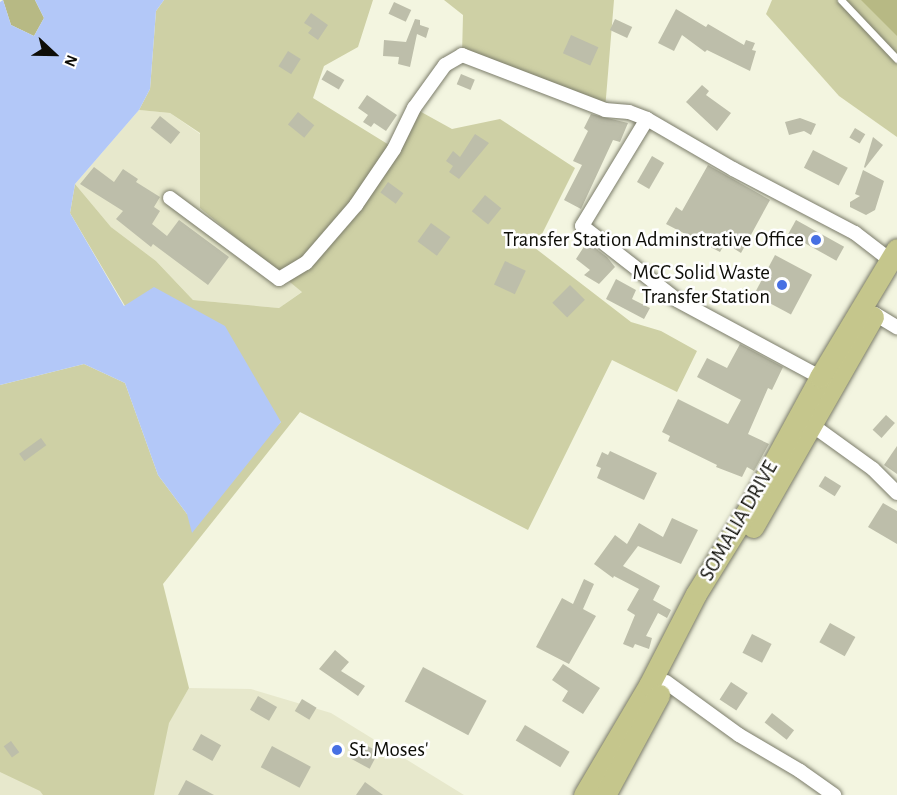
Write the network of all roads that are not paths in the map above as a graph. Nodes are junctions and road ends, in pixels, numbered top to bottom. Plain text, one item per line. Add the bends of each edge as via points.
1 (841, 0) edge
2 (897, 59) edge
3 (647, 119) junction
4 (170, 198) dead end
5 (895, 261) edge
6 (875, 314) junction
7 (897, 327) edge
8 (820, 378) junction
9 (812, 425) junction
10 (897, 493) edge
11 (666, 682) junction
12 (584, 795) edge
13 (605, 795) edge
14 (834, 795) edge

1 - 2 lane
3 - 4 street via 629,112 605,110 462,55 445,65 414,108 394,149 356,205 306,263 279,279
3 - 5 street via 855,233
3 - 8 street via 582,226 677,300
5 - 6 main road, SOMALIA DRIVE
5 - 8 main road, SOMALIA DRIVE
6 - 7 street
6 - 9 main road, SOMALIA DRIVE
8 - 12 main road, SOMALIA DRIVE
9 - 10 street via 873,469
9 - 11 main road, SOMALIA DRIVE
11 - 13 main road, SOMALIA DRIVE
11 - 14 street via 739,735

